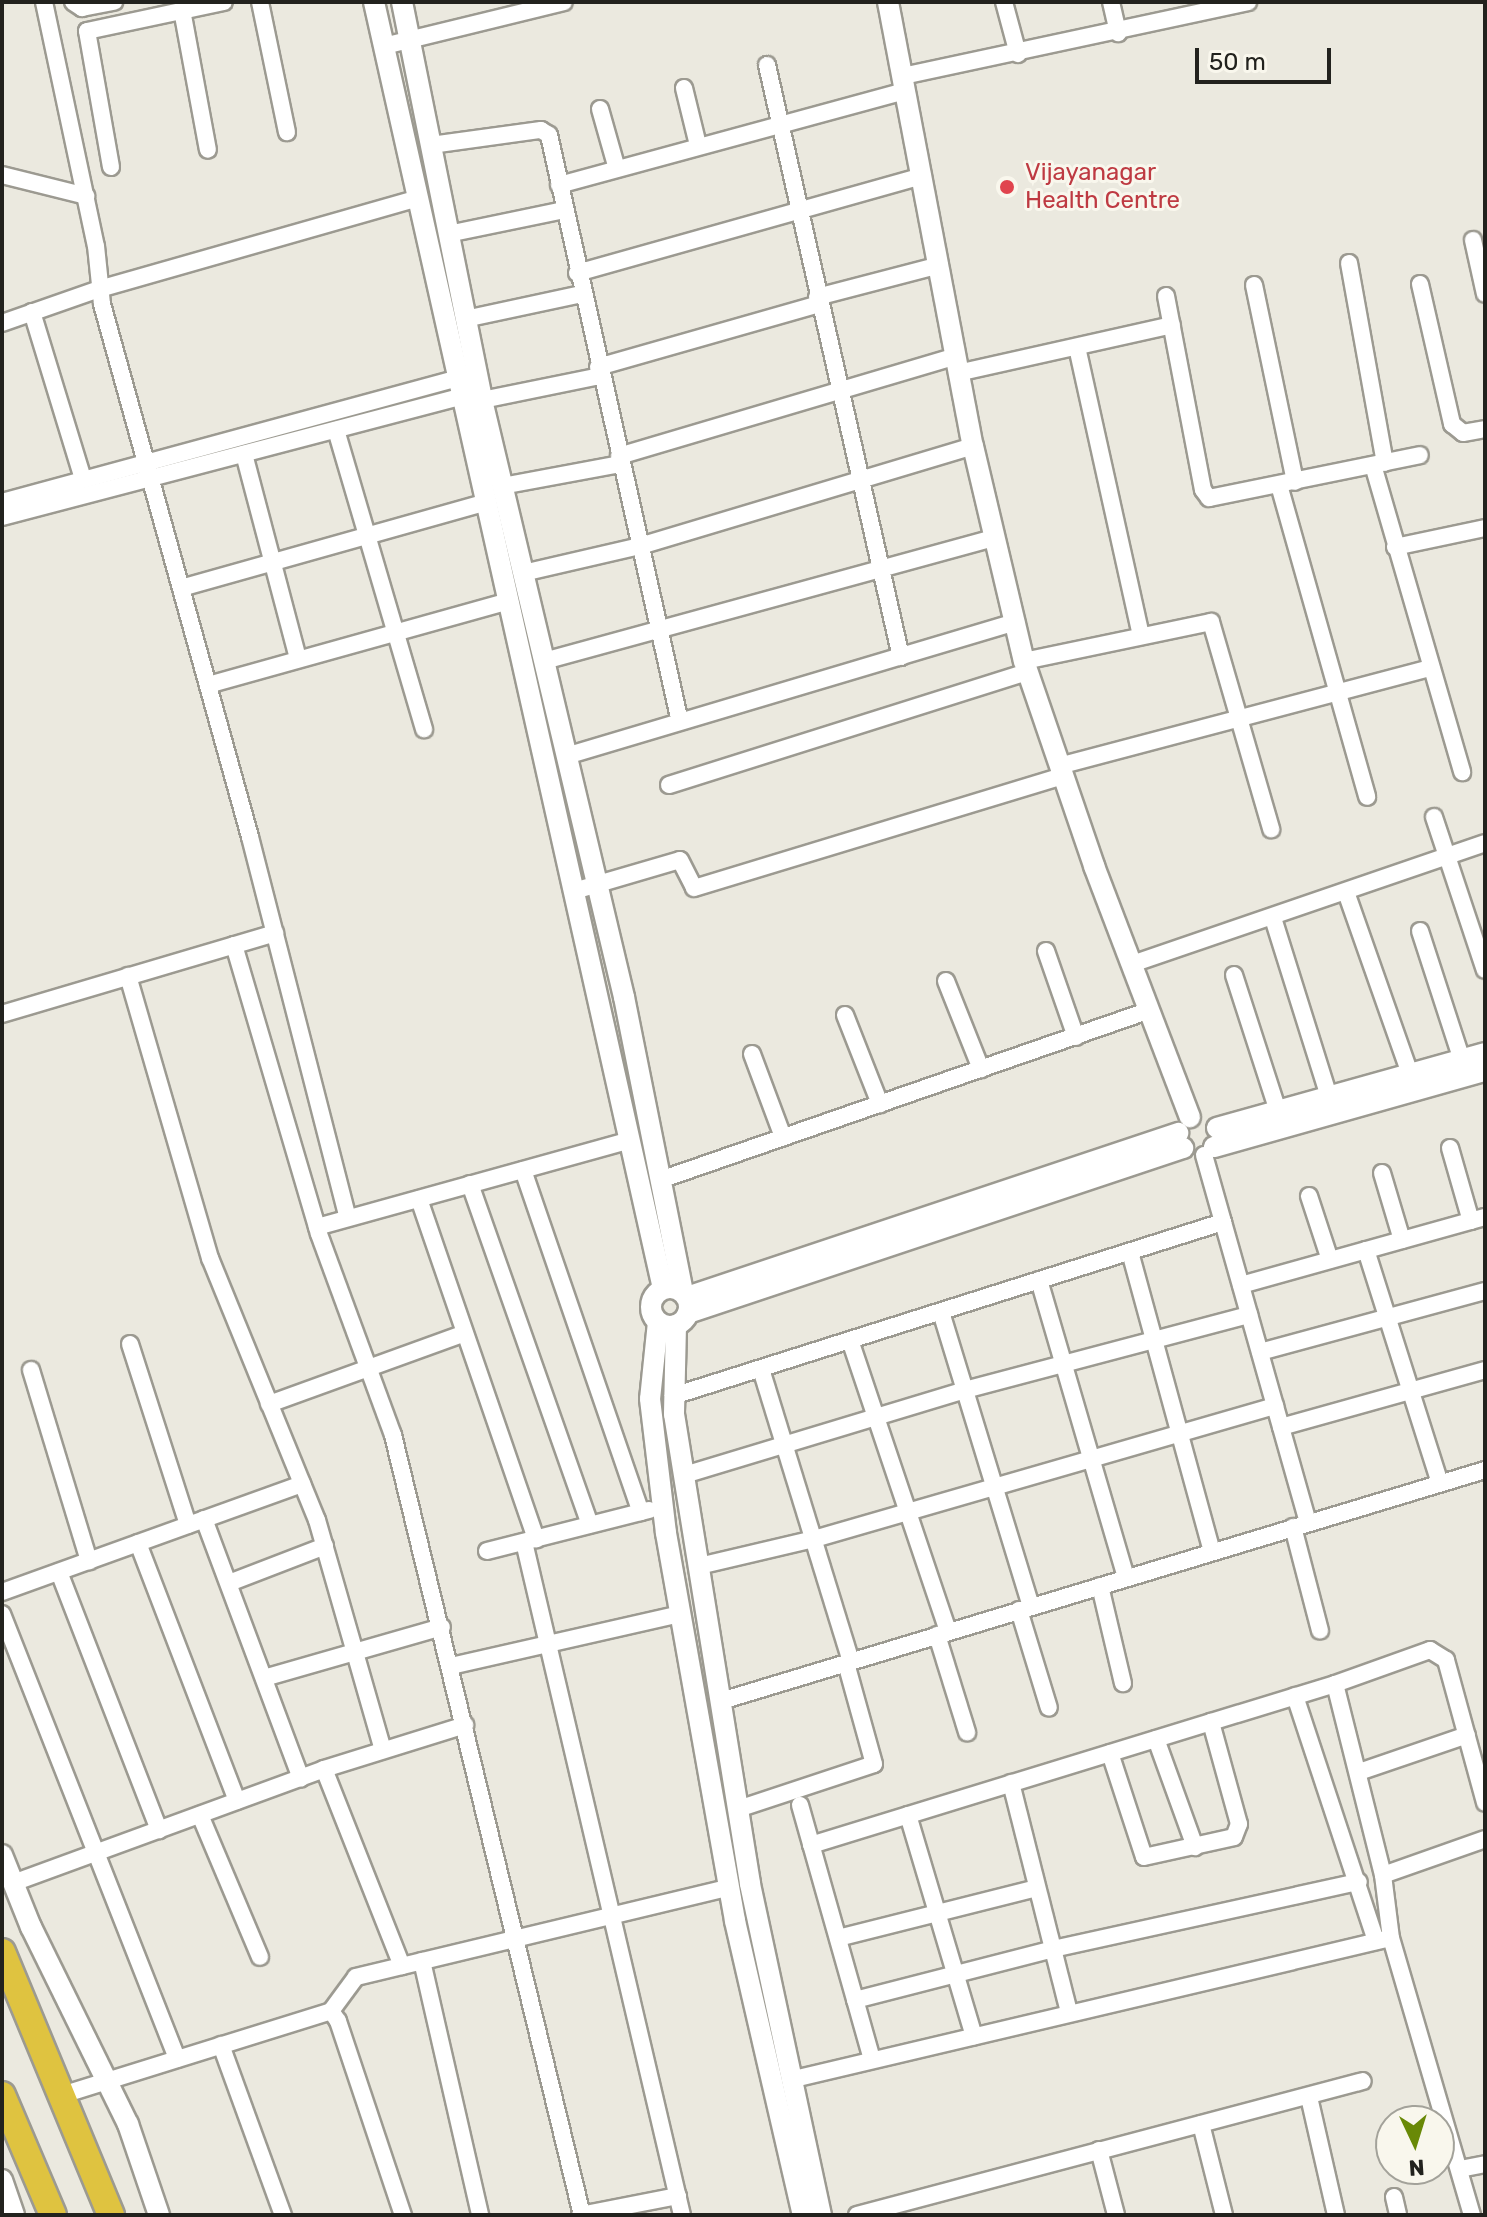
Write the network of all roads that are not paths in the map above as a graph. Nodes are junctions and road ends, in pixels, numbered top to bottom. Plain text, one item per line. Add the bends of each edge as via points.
1 (44, 2) edge
2 (73, 2) edge
3 (114, 2) edge
4 (224, 2) edge
5 (260, 2) edge
6 (374, 2) edge
7 (402, 2) edge
8 (564, 2) edge
9 (888, 2) edge
10 (1004, 2) edge
11 (1111, 2) edge
12 (1248, 2) edge
13 (535, 6) edge
14 (1208, 7) edge
15 (182, 10) junction
16 (1118, 33) junction
17 (409, 41) junction
18 (384, 46) junction
19 (1018, 54) junction
20 (767, 65) dead end
21 (904, 83) junction
22 (684, 88) dead end
23 (600, 109) dead end
24 (779, 122) junction
25 (287, 132) dead end
26 (431, 145) junction
27 (698, 145) junction
28 (208, 150) dead end
29 (111, 167) dead end
30 (617, 169) junction
31 (2, 175) edge
32 (923, 176) junction
33 (559, 185) junction
34 (86, 196) junction
35 (418, 198) junction
36 (564, 210) junction
37 (798, 213) junction
38 (448, 234) junction
39 (1473, 240) dead end
40 (1349, 263) dead end
41 (940, 265) junction
42 (577, 273) junction
43 (1420, 284) dead end
44 (1254, 285) dead end
45 (99, 289) junction
46 (582, 294) junction
47 (1485, 294) edge
48 (1166, 296) dead end
49 (818, 300) junction
50 (32, 312) junction
51 (465, 319) junction
52 (2, 323) edge
53 (1172, 325) junction
54 (1077, 347) junction
55 (960, 364) junction
56 (599, 371) junction
57 (472, 388) junction
58 (839, 390) junction
59 (1485, 429) edge
60 (336, 430) junction
61 (973, 446) junction
62 (244, 454) junction
63 (1420, 455) dead end
64 (620, 460) junction
65 (1379, 464) junction
66 (148, 470) junction
67 (859, 477) junction
68 (83, 479) junction
69 (1287, 483) junction
70 (502, 486) junction
71 (2, 502) edge
72 (486, 502) junction
73 (2, 517) edge
74 (1485, 528) edge
75 (367, 534) junction
76 (994, 538) junction
77 (640, 546) junction
78 (1395, 547) junction
79 (273, 562) junction
80 (881, 570) junction
81 (523, 573) junction
82 (181, 588) junction
83 (509, 601) junction
84 (1016, 622) junction
85 (395, 630) junction
86 (659, 633) junction
87 (1141, 636) junction
88 (901, 657) junction
89 (298, 659) junction
90 (544, 661) junction
91 (1026, 667) junction
92 (1431, 668) junction
93 (208, 685) junction
94 (1335, 692) junction
95 (1240, 718) junction
96 (680, 722) junction
97 (424, 729) dead end
98 (566, 756) junction
99 (1060, 771) junction
100 (1462, 772) dead end
101 (669, 785) dead end
102 (1367, 797) dead end
103 (1434, 817) dead end
104 (1271, 829) dead end
105 (1485, 843) edge
106 (1447, 857) junction
107 (597, 883) junction
108 (574, 891) junction
109 (1346, 892) junction
110 (1273, 918) junction
111 (1420, 931) dead end
112 (275, 933) junction
113 (234, 945) junction
114 (1046, 951) dead end
115 (1132, 964) junction
116 (1485, 970) edge
117 (1234, 975) dead end
118 (128, 976) junction
119 (946, 981) dead end
120 (1150, 1010) junction
121 (2, 1014) edge
122 (845, 1015) dead end
123 (1076, 1037) junction
124 (1485, 1053) edge
125 (752, 1054) dead end
126 (1462, 1060) junction
127 (981, 1069) junction
128 (1485, 1071) edge
129 (1410, 1074) junction
130 (1329, 1097) junction
131 (880, 1104) junction
132 (1278, 1111) junction
133 (1183, 1133) junction
134 (783, 1137) junction
135 (630, 1140) junction
136 (1212, 1143) junction
137 (1450, 1148) dead end
138 (523, 1170) junction
139 (1382, 1173) dead end
140 (660, 1180) junction
141 (470, 1184) junction
142 (1309, 1196) dead end
143 (419, 1199) junction
144 (348, 1218) junction
145 (1478, 1219) edge
146 (1223, 1222) junction
147 (317, 1227) junction
148 (1402, 1240) junction
149 (1366, 1250) junction
150 (1130, 1252) junction
151 (1330, 1260) junction
152 (1039, 1280) junction
153 (1241, 1285) junction
154 (1485, 1291) edge
155 (676, 1306) junction
156 (941, 1312) junction
157 (1249, 1315) junction
158 (1388, 1317) junction
159 (465, 1333) junction
160 (1154, 1339) junction
161 (850, 1340) junction
162 (130, 1344) dead end
163 (1260, 1352) junction
164 (1064, 1364) junction
165 (368, 1368) junction
166 (761, 1369) junction
167 (31, 1370) dead end
168 (1485, 1370) edge
169 (965, 1390) junction
170 (1411, 1390) junction
171 (673, 1396) junction
172 (269, 1404) junction
173 (1275, 1406) junction
174 (876, 1416) junction
175 (1281, 1427) junction
176 (1180, 1435) junction
177 (784, 1444) junction
178 (1092, 1461) junction
179 (1485, 1470) edge
180 (684, 1475) junction
181 (1440, 1483) junction
182 (302, 1484) junction
183 (994, 1485) junction
184 (663, 1506) junction
185 (907, 1510) junction
186 (641, 1512) junction
187 (196, 1522) junction
188 (1300, 1524) junction
189 (590, 1525) junction
190 (814, 1539) junction
191 (530, 1540) junction
192 (138, 1543) junction
193 (325, 1546) junction
194 (487, 1551) dead end
195 (1212, 1551) junction
196 (89, 1561) junction
197 (699, 1566) junction
198 (59, 1572) junction
199 (1126, 1577) junction
200 (229, 1583) junction
201 (1100, 1586) junction
202 (2, 1592) edge
203 (1025, 1608) junction
204 (2, 1614) edge
205 (680, 1614) junction
206 (442, 1627) junction
207 (1320, 1631) dead end
208 (943, 1633) junction
209 (548, 1641) junction
210 (355, 1650) junction
211 (849, 1662) junction
212 (451, 1666) junction
213 (264, 1678) junction
214 (1123, 1683) dead end
215 (1335, 1684) junction
216 (1295, 1696) junction
217 (721, 1701) junction
218 (1049, 1708) dead end
219 (1211, 1722) junction
220 (465, 1725) junction
221 (967, 1732) dead end
222 (1467, 1735) junction
223 (1156, 1739) junction
224 (383, 1750) junction
225 (1110, 1753) junction
226 (324, 1769) junction
227 (1359, 1772) junction
228 (301, 1778) junction
229 (1011, 1783) junction
230 (237, 1801) junction
231 (1485, 1803) edge
232 (800, 1805) dead end
233 (738, 1809) junction
234 (200, 1815) junction
235 (908, 1815) junction
236 (159, 1830) junction
237 (1485, 1839) edge
238 (811, 1845) junction
239 (1195, 1847) junction
240 (94, 1854) junction
241 (2, 1855) edge
242 (1383, 1875) junction
243 (1359, 1882) junction
244 (13, 1883) junction
245 (728, 1888) junction
246 (1037, 1888) junction
247 (937, 1912) junction
248 (610, 1913) junction
249 (838, 1938) junction
250 (516, 1939) junction
251 (1384, 1939) junction
252 (1053, 1949) junction
253 (2, 1952) edge
254 (260, 1957) dead end
255 (422, 1961) junction
256 (402, 1966) junction
257 (955, 1972) junction
258 (855, 2000) junction
259 (331, 2011) junction
260 (1069, 2013) junction
261 (974, 2036) junction
262 (221, 2045) junction
263 (177, 2059) junction
264 (872, 2060) junction
265 (794, 2079) junction
266 (106, 2081) junction
267 (1363, 2081) dead end
268 (2, 2095) edge
269 (62, 2095) junction
270 (1309, 2097) junction
271 (1201, 2124) junction
272 (1099, 2150) junction
273 (1485, 2164) edge
274 (1460, 2169) junction
275 (2, 2180) edge
276 (678, 2196) junction
277 (1394, 2197) dead end
278 (917, 2207) edge
279 (14, 2215) edge
280 (53, 2215) edge
281 (111, 2215) edge
282 (159, 2215) edge
283 (283, 2215) edge
284 (403, 2215) edge
285 (480, 2215) edge
286 (581, 2215) edge
287 (682, 2215) edge
288 (803, 2215) edge
289 (821, 2215) edge
290 (857, 2215) edge
291 (1116, 2215) edge
292 (1224, 2215) edge
293 (1336, 2215) edge
294 (1398, 2215) edge
295 (1472, 2215) edge

1 - 34 street
2 - 3 street via 82,8
4 - 15 street
5 - 25 street
6 - 18 street
7 - 17 street
8 - 13 street
9 - 21 street
10 - 19 street
11 - 16 street
12 - 14 street
13 - 17 street
14 - 16 street
15 - 28 street
15 - 29 street via 87,31
16 - 19 street
17 - 18 street
17 - 26 street
18 - 35 street
19 - 21 street
20 - 24 street
21 - 24 street
21 - 32 street
22 - 27 street
23 - 30 street
24 - 27 street
24 - 37 street
26 - 33 street via 546,132
26 - 38 street
27 - 30 street
30 - 33 street
31 - 34 street
32 - 37 street
32 - 41 street
33 - 36 street
34 - 45 street
35 - 45 street
35 - 57 street
36 - 38 street
36 - 42 street
37 - 42 street
37 - 49 street
38 - 51 street
39 - 47 street
40 - 65 street
41 - 49 street
41 - 55 street
42 - 46 street
43 - 59 street via 1452,424 1463,433
44 - 69 street
45 - 50 street
45 - 66 street
46 - 51 street
46 - 56 street
48 - 53 street
49 - 56 street
49 - 58 street
50 - 52 street
50 - 68 street
51 - 57 street
53 - 54 street
53 - 69 street via 1205,495 1213,499
54 - 55 street
54 - 87 street
55 - 58 street
55 - 61 street
56 - 57 street
56 - 64 street
57 - 60 street
57 - 66 street
57 - 70 street
57 - 72 street
58 - 64 street
58 - 67 street
60 - 62 street
60 - 75 street
61 - 67 street
61 - 76 street
62 - 66 street
62 - 79 street
63 - 65 street
64 - 70 street
64 - 77 street
65 - 69 street
65 - 78 street
66 - 68 street
66 - 73 street
66 - 82 street
67 - 77 street
67 - 80 street
68 - 71 street
69 - 94 street
70 - 81 street
72 - 75 street
72 - 83 street
74 - 78 street
75 - 79 street
75 - 85 street
76 - 80 street
76 - 84 street
77 - 81 street
77 - 86 street
78 - 92 street
79 - 82 street
79 - 89 street
80 - 86 street
80 - 88 street
81 - 90 street
82 - 93 street
83 - 85 street
83 - 108 street
84 - 88 street
84 - 91 street
85 - 89 street
85 - 97 street
86 - 90 street
86 - 96 street
87 - 91 street
87 - 95 street via 1211,622
88 - 96 street
89 - 93 street
90 - 98 street
91 - 99 street
91 - 101 street
92 - 94 street
92 - 100 street
93 - 112 street
94 - 95 street
94 - 102 street
95 - 99 street
95 - 104 street
96 - 98 street
98 - 107 street
99 - 107 street via 694,888 680,860
99 - 115 street
103 - 106 street
105 - 106 street
106 - 109 street
106 - 116 street
107 - 108 street
107 - 140 street
108 - 135 street
109 - 110 street
109 - 129 street
110 - 115 street
110 - 130 street
111 - 126 street
112 - 113 street
112 - 144 street
113 - 118 street
113 - 147 street
114 - 123 street
115 - 120 street
117 - 132 street
118 - 121 street
118 - 172 street via 210,1258
119 - 127 street
120 - 123 street
120 - 133 street
122 - 131 street
123 - 127 street
124 - 126 street
125 - 134 street
126 - 129 street
127 - 131 street
128 - 136 street
129 - 130 street
130 - 132 street
131 - 134 street
132 - 136 street
133 - 136 street
133 - 136 street via 1209,1118
133 - 155 street
134 - 140 street
135 - 138 street
135 - 155 street
136 - 146 street
137 - 145 street
138 - 141 street
138 - 186 street
139 - 148 street
140 - 155 street
141 - 143 street
141 - 189 street
142 - 151 street
143 - 144 street
143 - 159 street
144 - 147 street
145 - 148 street
146 - 150 street
146 - 153 street
147 - 165 street
148 - 149 street
149 - 151 street
149 - 158 street
150 - 152 street
150 - 160 street
151 - 153 street
152 - 156 street
152 - 164 street
153 - 157 street
154 - 158 street
155 - 171 street
155 - 184 street via 650,1399
156 - 161 street
156 - 169 street
157 - 160 street
157 - 163 street
158 - 163 street
158 - 170 street
159 - 165 street
159 - 191 street
160 - 164 street
160 - 176 street
161 - 166 street
161 - 174 street
162 - 187 street
163 - 173 street
164 - 169 street
164 - 178 street
165 - 172 street
165 - 206 street via 393,1435
166 - 171 street
166 - 177 street
167 - 196 street
168 - 170 street
169 - 174 street
169 - 183 street
170 - 175 street
170 - 181 street
171 - 180 street
172 - 182 street
173 - 175 street
173 - 176 street
174 - 177 street
174 - 185 street
175 - 188 street
176 - 178 street
176 - 195 street
177 - 180 street
177 - 190 street
178 - 183 street
178 - 199 street
179 - 181 street
180 - 197 street
181 - 188 street
182 - 187 street
182 - 193 street
183 - 185 street
183 - 203 street
184 - 186 street
184 - 205 street
185 - 190 street
185 - 208 street
186 - 189 street
187 - 192 street
187 - 200 street
188 - 195 street
188 - 207 street
189 - 191 street
190 - 197 street
190 - 211 street
191 - 194 street
191 - 209 street
192 - 196 street
192 - 230 street
193 - 200 street
193 - 210 street
195 - 199 street
196 - 198 street
197 - 217 street
198 - 202 street
198 - 236 street
199 - 201 street
200 - 213 street
201 - 203 street
201 - 214 street
203 - 208 street
203 - 218 street
204 - 240 street
205 - 209 street
205 - 245 street
206 - 210 street
206 - 212 street
208 - 211 street
208 - 221 street
209 - 212 street
209 - 248 street
210 - 213 street
210 - 224 street
211 - 217 street
211 - 233 street via 874,1764
212 - 220 street
213 - 228 street
215 - 216 street
215 - 222 street via 1437,1650 1446,1660
215 - 227 street
216 - 219 street
216 - 243 street
217 - 233 street
219 - 223 street
219 - 239 street via 1239,1830 1234,1837
220 - 224 street
220 - 250 street
222 - 227 street
222 - 231 street
223 - 225 street
223 - 239 street
224 - 226 street
225 - 229 street
225 - 239 street via 1144,1857
226 - 228 street
226 - 256 street
227 - 242 street
228 - 230 street
229 - 235 street
229 - 246 street
230 - 234 street
232 - 238 street
233 - 265 street
234 - 236 street
234 - 254 street
235 - 238 street
235 - 247 street
236 - 240 street
237 - 242 street
238 - 249 street
240 - 244 street
240 - 263 street
241 - 244 street
242 - 251 street
243 - 251 street
243 - 252 street
244 - 266 street
245 - 248 street
245 - 288 street
246 - 247 street
246 - 252 street
247 - 249 street
247 - 257 street
248 - 250 street
248 - 276 street
249 - 258 street
250 - 255 street
250 - 286 street
251 - 260 street
251 - 274 street
252 - 257 street
252 - 260 street
253 - 269 highway
255 - 256 street
255 - 285 street
256 - 259 street via 350,1980
257 - 258 street
257 - 261 street
258 - 264 street
259 - 262 street
259 - 284 street
260 - 261 street
261 - 264 street
262 - 263 street
262 - 283 street
263 - 266 street
264 - 265 street
265 - 289 street
266 - 269 street
266 - 282 street
267 - 270 street
268 - 280 highway
269 - 281 highway
270 - 271 street
270 - 293 street
271 - 272 street
271 - 292 street
272 - 278 street
272 - 291 street
273 - 274 street
274 - 295 street
275 - 279 street
276 - 286 street
276 - 287 street
277 - 294 street
278 - 290 street

